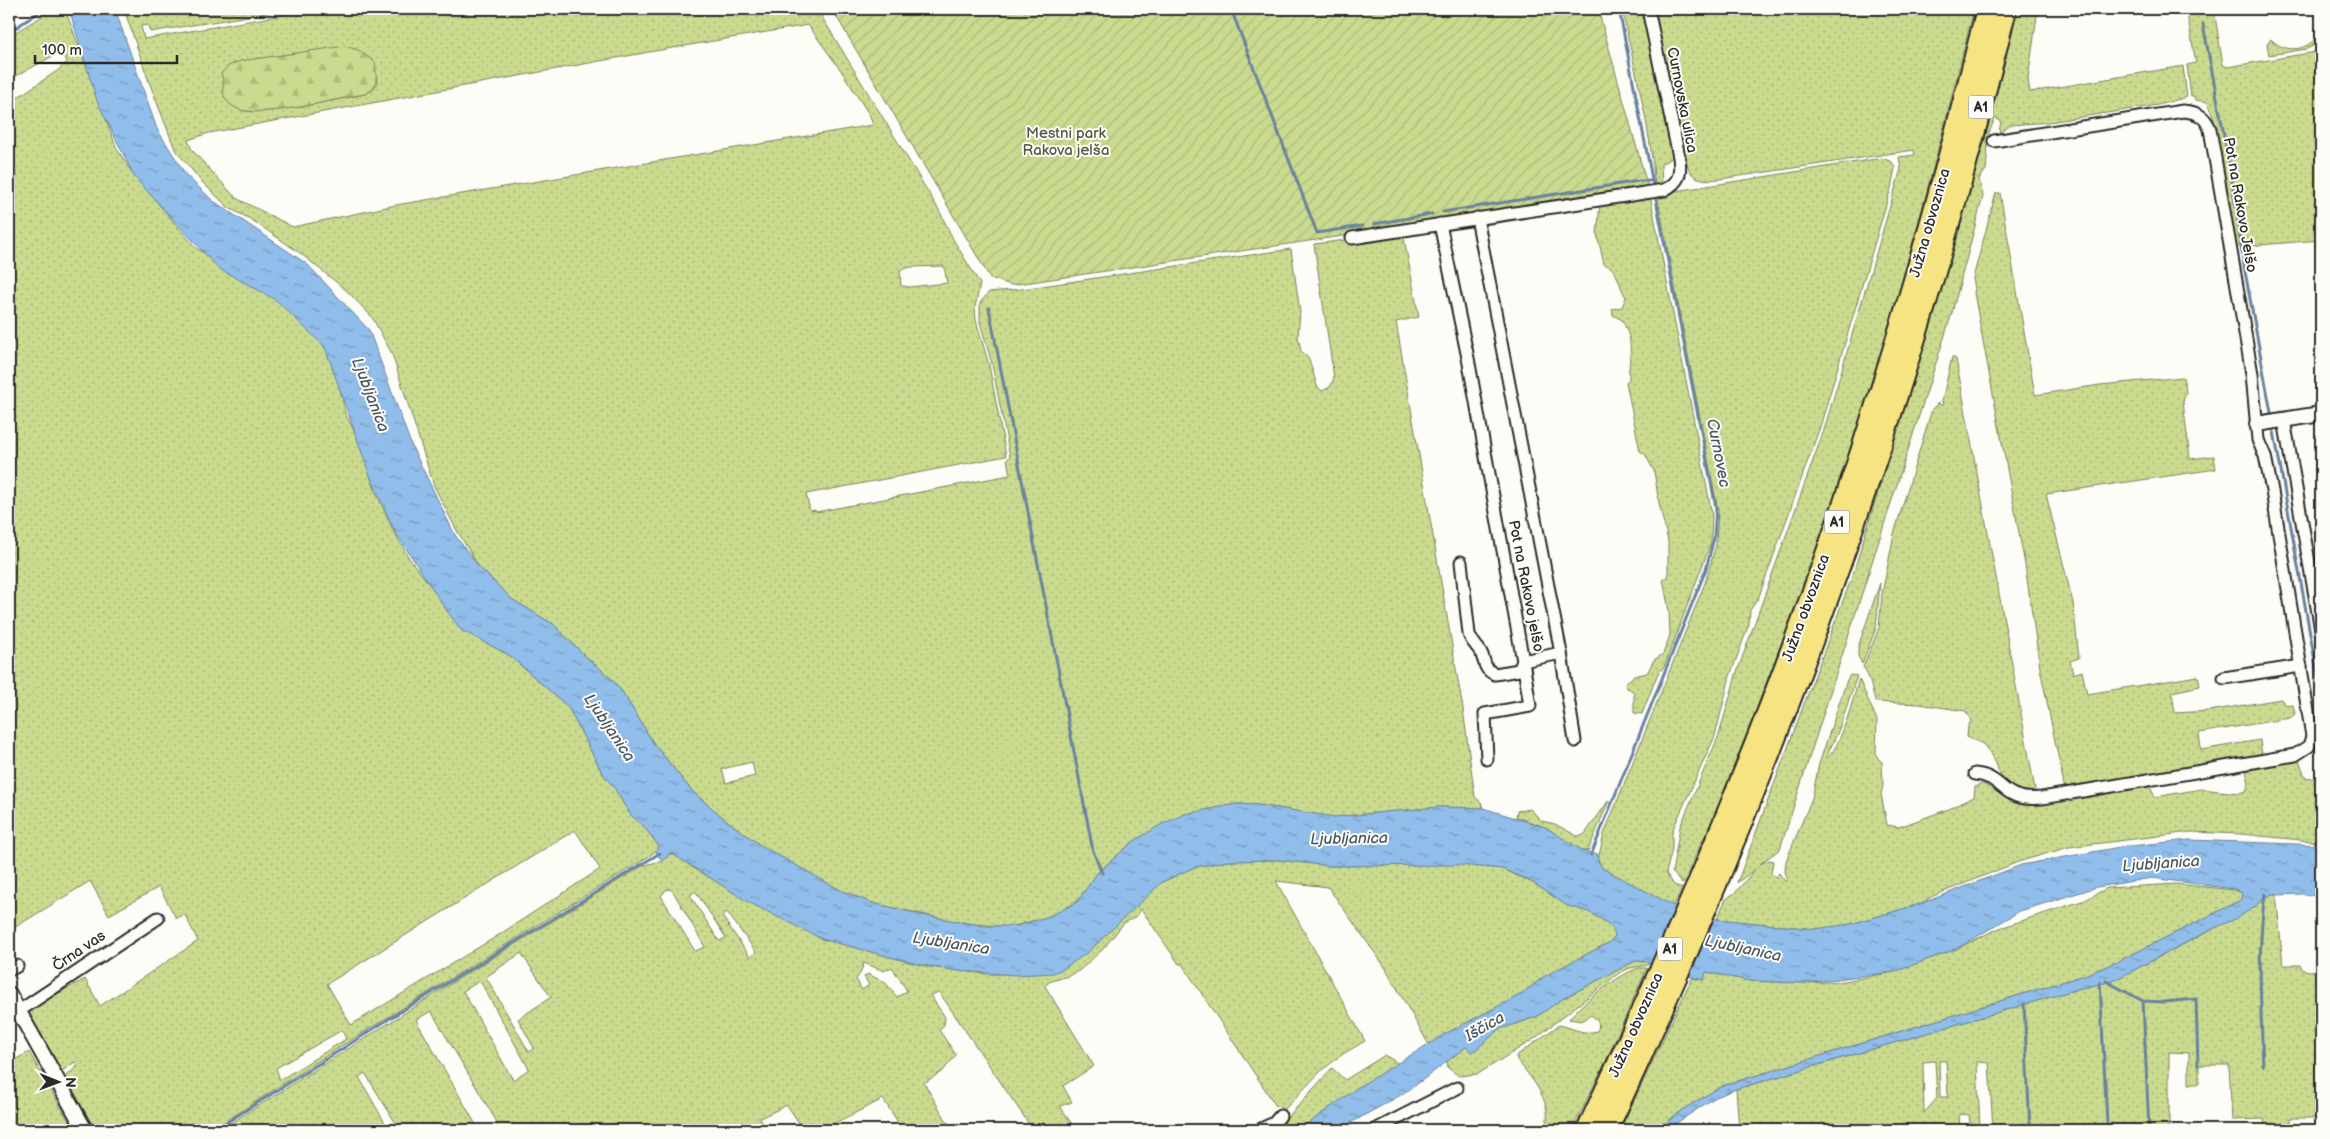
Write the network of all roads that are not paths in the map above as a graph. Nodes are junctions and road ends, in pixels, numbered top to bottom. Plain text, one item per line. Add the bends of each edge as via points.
1 (1648, 9) edge
2 (1987, 9) edge
3 (2006, 9) edge
4 (1994, 141) dead end
5 (1477, 218) junction
6 (1440, 224) junction
7 (1352, 238) dead end
8 (2321, 414) edge
9 (2272, 422) junction
10 (1461, 562) dead end
11 (2321, 630) edge
12 (1560, 654) junction
13 (1523, 661) junction
14 (2301, 666) junction
15 (2224, 678) dead end
16 (1575, 741) dead end
17 (1487, 759) dead end
18 (1975, 774) dead end
19 (1723, 848) junction
20 (158, 918) dead end
21 (9, 994) edge
22 (18, 1011) junction
23 (1632, 1055) junction
24 (1457, 1088) dead end
25 (1280, 1116) dead end
26 (85, 1130) edge
27 (1259, 1130) edge
28 (1375, 1130) edge
29 (1587, 1130) edge
30 (1607, 1130) edge

1 - 5 street, Curnovska ulica via 1680,169 1676,183 1664,190
2 - 19 highway, Južna obvoznica / A1 via 1940,192 1870,424
3 - 19 highway, Južna obvoznica / A1 via 1900,389 1810,650
4 - 9 street, Pot na Rakovo Jelšo via 2172,112 2191,112 2203,117 2210,128 2252,374
5 - 6 street
5 - 12 street, Pot na Rakovo jelšo
6 - 7 street
6 - 13 street, Pot na Rakovo jelšo via 1468,358
8 - 9 street
9 - 11 street, Pot na Rakovo Jelšo
9 - 14 street via 2258,440 2265,456 2272,491
10 - 13 street via 1469,634 1484,665 1495,674 1520,670
12 - 13 street, Pot na Rakovo jelšo
12 - 16 street
13 - 17 street via 1530,706 1485,714
14 - 15 street
14 - 18 street via 2312,736 2309,746 2295,755 2026,800 2003,790 1992,778
19 - 23 highway, Južna obvoznica / A1
20 - 22 street, Črna vas
21 - 22 street
22 - 26 street
23 - 29 highway, Južna obvoznica / A1
23 - 30 highway, Južna obvoznica / A1
24 - 28 street
25 - 27 street

